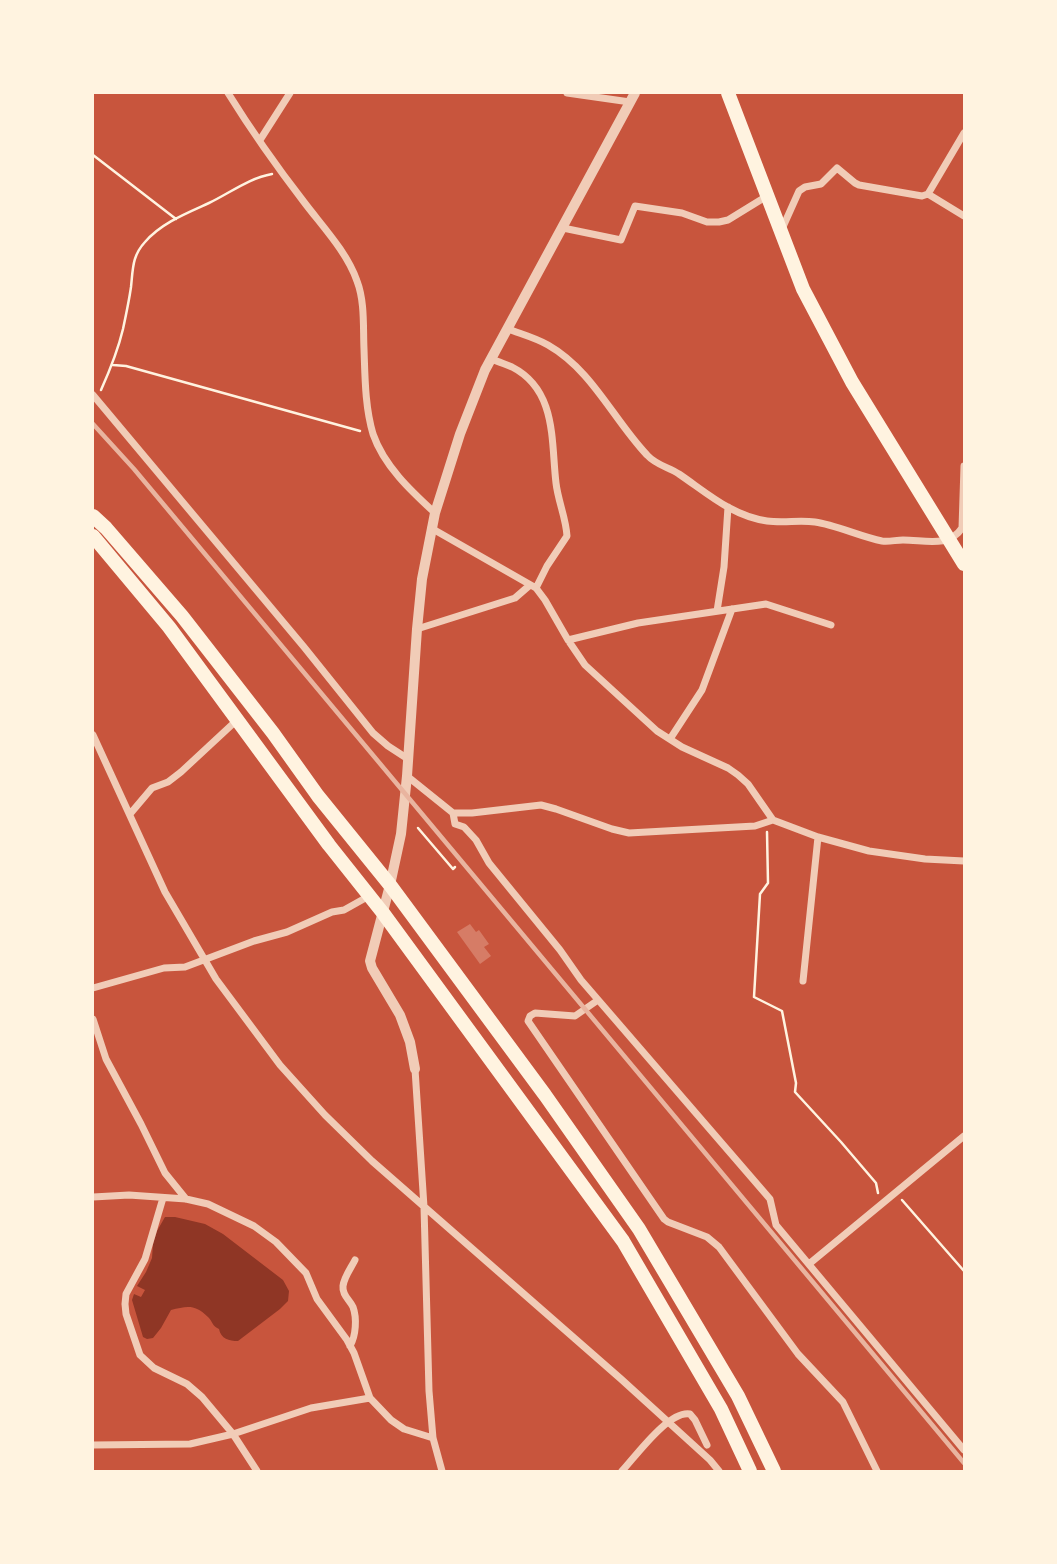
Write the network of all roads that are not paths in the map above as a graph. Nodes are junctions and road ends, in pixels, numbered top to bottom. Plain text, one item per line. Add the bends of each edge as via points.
1 (228, 93) edge
2 (290, 93) edge
3 (566, 93) edge
4 (728, 93) edge
5 (632, 97) edge
6 (964, 133) edge
7 (260, 140) junction
8 (928, 194) junction
9 (768, 196) junction
10 (964, 216) edge
11 (563, 228) junction
12 (781, 231) junction
13 (508, 329) junction
14 (492, 359) junction
15 (94, 397) edge
16 (964, 466) edge
17 (728, 507) junction
18 (435, 513) junction
19 (93, 516) edge
20 (431, 528) junction
21 (93, 536) edge
22 (949, 541) junction
23 (964, 564) edge
24 (533, 586) junction
25 (732, 609) junction
26 (717, 611) junction
27 (831, 625) dead end
28 (417, 629) junction
29 (568, 640) junction
30 (237, 720) junction
31 (93, 735) edge
32 (670, 739) junction
33 (408, 760) junction
34 (407, 776) junction
35 (453, 813) junction
36 (130, 814) junction
37 (770, 821) junction
38 (818, 837) junction
39 (964, 861) edge
40 (390, 885) junction
41 (369, 896) junction
42 (383, 914) junction
43 (204, 959) junction
44 (803, 981) dead end
45 (93, 988) edge
46 (598, 1000) junction
47 (93, 1019) edge
48 (415, 1069) joint
49 (964, 1136) edge
50 (93, 1197) edge
51 (163, 1198) junction
52 (186, 1199) junction
53 (424, 1206) junction
54 (355, 1260) dead end
55 (809, 1264) junction
56 (350, 1346) junction
57 (370, 1398) junction
58 (668, 1421) junction
59 (233, 1434) junction
60 (433, 1438) junction
61 (93, 1445) edge
62 (707, 1445) dead end
63 (964, 1450) edge
64 (257, 1471) edge
65 (442, 1471) edge
66 (622, 1471) edge
67 (719, 1471) edge
68 (750, 1471) edge
69 (774, 1471) edge
70 (877, 1471) edge

1 - 7 street
2 - 7 street
3 - 5 street
4 - 9 highway
5 - 11 street
6 - 8 street
7 - 18 street via 357,280 373,435 405,485
8 - 10 street
8 - 12 street via 859,185 837,169 821,184 799,191
9 - 11 street via 719,222 635,206 621,240
9 - 12 highway
11 - 13 street
12 - 22 highway via 803,289 852,382
13 - 14 street
13 - 17 street via 546,343 563,355 594,386 652,461
14 - 18 street via 467,413
14 - 24 street via 523,374 548,411 567,536
15 - 33 street via 373,733
16 - 22 street via 962,528
17 - 22 street via 760,520 817,522 885,542
17 - 26 street
18 - 20 street
19 - 40 highway via 182,616
20 - 24 street
20 - 28 street
21 - 30 highway via 169,627
22 - 23 highway
24 - 28 street via 515,598
24 - 29 street
25 - 26 street
25 - 27 street via 766,604
25 - 32 street via 702,690
26 - 29 street
28 - 33 street
29 - 32 street via 594,674
30 - 36 street via 181,772 152,789
30 - 41 highway
31 - 36 street
32 - 37 street via 748,783
33 - 34 street
34 - 35 street
34 - 40 street
35 - 37 street via 541,805 629,833
35 - 46 street via 455,824 476,840 488,863
36 - 43 street via 165,892
37 - 38 street
38 - 39 street via 869,851
38 - 44 street
40 - 42 street
40 - 69 highway via 639,1229 738,1396
41 - 42 highway
41 - 43 street via 287,932
42 - 48 street via 370,961 400,1015
42 - 68 highway via 623,1241 721,1409
43 - 45 street
43 - 53 street via 279,1065 353,1143
46 - 55 street via 770,1199 776,1225
46 - 70 street via 575,1016 535,1013 528,1021 664,1219 719,1247 798,1354 843,1402
47 - 52 street via 106,1059 165,1173
48 - 53 street
49 - 55 street
50 - 51 street
51 - 52 street
51 - 59 street via 145,1259 127,1294 126,1314 139,1355 202,1396
52 - 56 street via 228,1213 276,1242 302,1268
53 - 58 street
53 - 60 street
54 - 56 street via 343,1284 355,1317 355,1339
55 - 63 street
56 - 57 street
57 - 59 street via 311,1408
57 - 60 street via 404,1429
58 - 62 street via 690,1414
58 - 66 street
58 - 67 street
59 - 61 street via 190,1444
59 - 64 street
60 - 65 street

